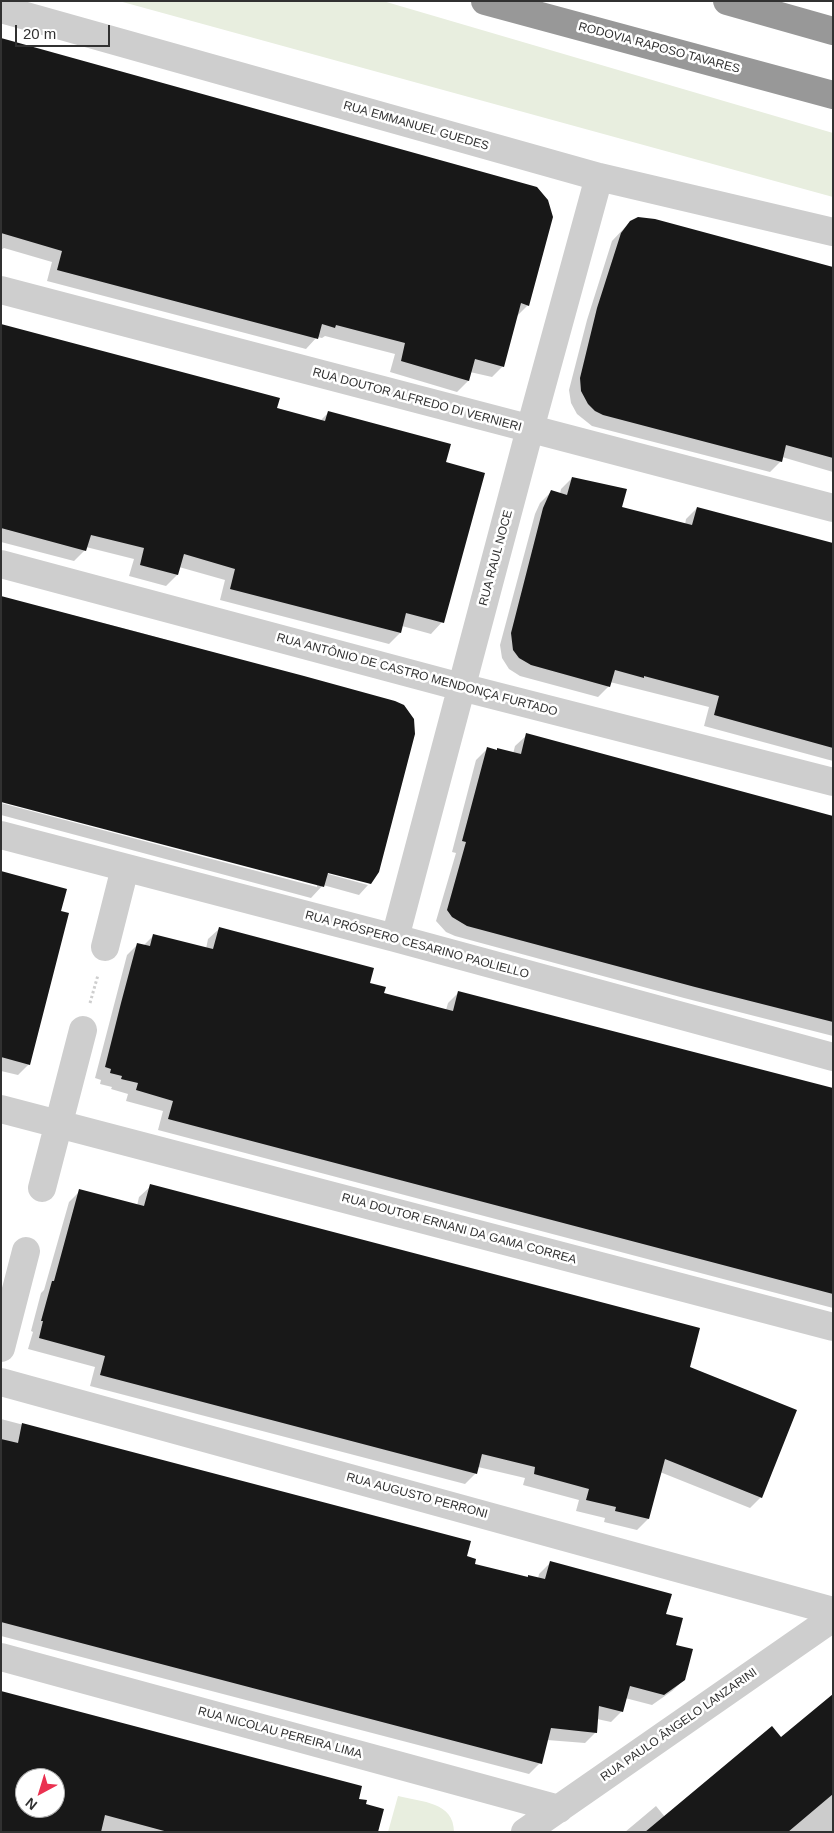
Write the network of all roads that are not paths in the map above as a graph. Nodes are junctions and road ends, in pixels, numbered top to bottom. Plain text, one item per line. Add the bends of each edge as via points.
1 (484, 1) edge
2 (727, 1) edge
3 (1, 9) edge
4 (833, 31) edge
5 (833, 95) edge
6 (599, 177) junction
7 (833, 232) edge
8 (1, 290) edge
9 (530, 429) junction
10 (833, 508) edge
11 (1, 564) edge
12 (461, 687) junction
13 (833, 782) edge
14 (1, 835) edge
15 (125, 868) junction
16 (395, 938) junction
17 (105, 948) road end
18 (83, 1030) road end
19 (833, 1057) edge
20 (1, 1109) edge
21 (48, 1121) junction
22 (42, 1188) dead end
23 (26, 1251) dead end
24 (833, 1327) edge
25 (1, 1348) edge
26 (1, 1382) edge
27 (833, 1610) edge
28 (833, 1618) edge
29 (1, 1657) edge
30 (559, 1809) junction
31 (525, 1832) edge

1 - 5 highway, RODOVIA RAPOSO TAVARES
2 - 4 highway
3 - 6 street, RUA EMMANUEL GUEDES
6 - 7 street, RUA EMMANUEL GUEDES
6 - 9 street, RUA RAUL NOCE
8 - 9 street, RUA DOUTOR ALFREDO DI VERNIERI
9 - 10 street, RUA DOUTOR ALFREDO DI VERNIERI
9 - 12 street, RUA RAUL NOCE
11 - 12 street, RUA ANTÔNIO DE CASTRO MENDONÇA FURTADO
12 - 13 street, RUA ANTÔNIO DE CASTRO MENDONÇA FURTADO
12 - 16 street, RUA RAUL NOCE
14 - 15 street, RUA PRÓSPERO CESARINO PAOLIELLO
15 - 16 street, RUA PRÓSPERO CESARINO PAOLIELLO
15 - 17 street
16 - 19 street, RUA PRÓSPERO CESARINO PAOLIELLO
18 - 21 street
20 - 21 street
21 - 22 street
21 - 24 street, RUA DOUTOR ERNANI DA GAMA CORREA
23 - 25 street
26 - 27 street, RUA AUGUSTO PERRONI
28 - 30 street, RUA PAULO ÂNGELO LANZARINI
29 - 30 street, RUA NICOLAU PEREIRA LIMA
30 - 31 street, RUA PAULO ÂNGELO LANZARINI

